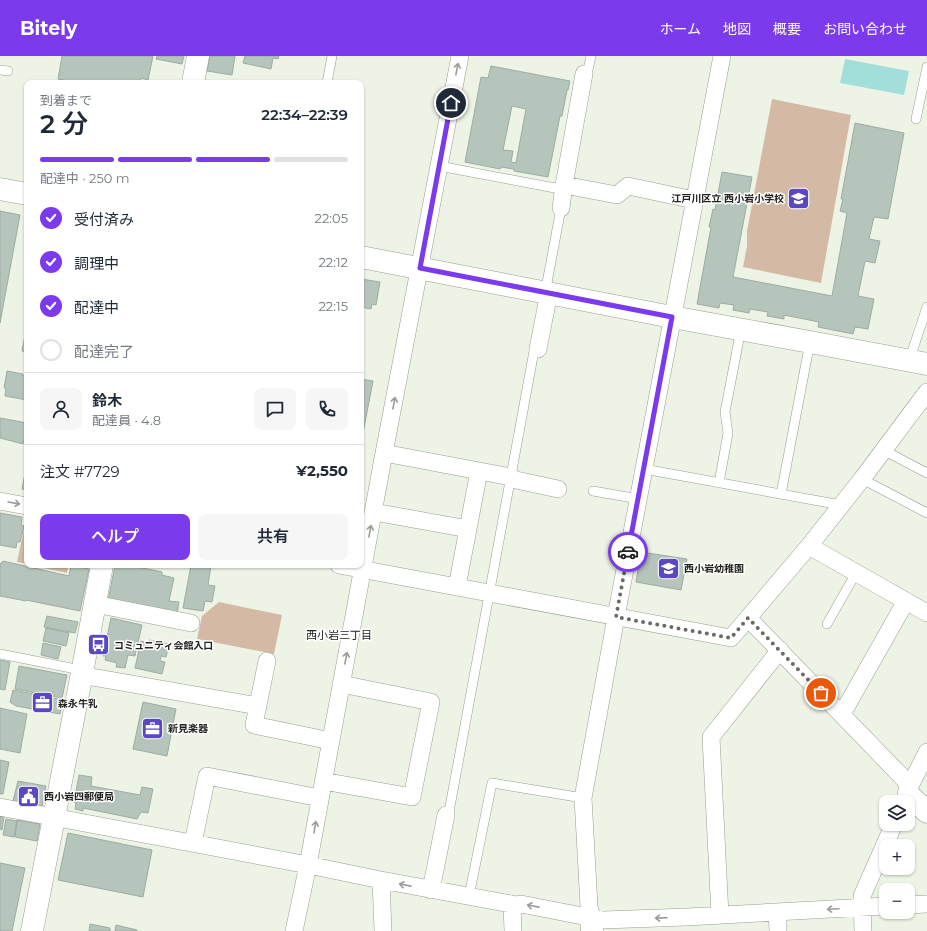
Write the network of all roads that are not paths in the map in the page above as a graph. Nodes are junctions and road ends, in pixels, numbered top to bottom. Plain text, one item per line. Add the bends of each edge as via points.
1 (198, 56) edge
2 (332, 56) edge
3 (460, 56) edge
4 (591, 56) edge
5 (722, 56) edge
6 (927, 67) edge
7 (584, 74) joint
8 (194, 80) edge
9 (328, 80) edge
10 (916, 119) dead end
11 (439, 166) junction
12 (564, 185) junction
13 (0, 189) edge
14 (24, 193) edge
15 (694, 200) junction
16 (561, 208) joint
17 (364, 259) edge
18 (420, 268) junction
19 (548, 288) junction
20 (927, 307) edge
21 (672, 317) junction
22 (741, 329) junction
23 (810, 342) junction
24 (538, 349) joint
25 (918, 362) edge
26 (927, 392) edge
27 (883, 450) junction
28 (384, 454) junction
29 (644, 469) junction
30 (479, 471) junction
31 (927, 473) edge
32 (511, 477) junction
33 (862, 479) junction
34 (719, 483) junction
35 (558, 488) dead end
36 (593, 491) dead end
37 (781, 494) junction
38 (639, 499) junction
39 (0, 501) edge
40 (24, 505) edge
41 (841, 505) junction
42 (374, 512) junction
43 (927, 513) edge
44 (468, 529) junction
45 (809, 546) junction
46 (364, 565) edge
47 (101, 568) edge
48 (353, 568) edge
49 (363, 570) junction
50 (856, 573) junction
51 (457, 587) junction
52 (489, 593) junction
53 (906, 601) junction
54 (95, 604) junction
55 (927, 613) edge
56 (616, 617) junction
57 (748, 618) junction
58 (191, 623) dead end
59 (827, 624) dead end
60 (780, 650) junction
61 (0, 654) edge
62 (267, 661) dead end
63 (82, 672) junction
64 (341, 684) junction
65 (258, 706) junction
66 (842, 714) junction
67 (331, 741) junction
68 (927, 752) edge
69 (323, 781) junction
70 (911, 795) edge
71 (915, 795) edge
72 (320, 798) junction
73 (583, 798) junction
74 (0, 807) edge
75 (446, 815) joint
76 (54, 817) junction
77 (891, 831) edge
78 (194, 843) junction
79 (308, 865) junction
80 (381, 880) junction
81 (431, 890) junction
82 (469, 896) junction
83 (512, 904) junction
84 (927, 904) edge
85 (915, 905) edge
86 (879, 906) edge
87 (862, 907) junction
88 (777, 912) junction
89 (720, 915) junction
90 (592, 924) edge
91 (687, 924) edge
92 (32, 931) edge
93 (294, 931) edge
94 (383, 931) edge
95 (513, 931) edge
96 (778, 931) edge
97 (863, 931) edge

1 - 8 street
2 - 9 lane
11 -> 3 street
4 - 7 lane via 588,70
5 - 15 street
6 - 10 lane
7 - 12 street
11 - 12 lane via 555,188
11 - 18 street
12 - 15 street via 617,195 628,186
12 - 16 street
13 - 14 street
15 - 21 street
16 - 19 lane
17 - 18 street
18 - 19 street
28 -> 18 street
19 - 21 street
19 - 24 street
20 - 25 lane
21 - 22 street
21 - 29 street
22 - 23 street
22 - 34 lane via 725,412 728,433
23 - 25 street
23 - 37 lane
24 - 32 lane via 534,351
26 - 27 street
27 - 31 lane
27 - 33 street
28 - 30 street
28 - 42 street
29 - 34 lane
29 - 38 street
30 - 32 street
30 - 44 street
32 - 35 street
32 - 52 lane
33 - 41 street
33 - 43 lane
34 - 37 lane
36 - 38 lane
37 - 41 lane
38 - 56 street
39 -> 40 street
41 - 45 street
42 - 44 street
46 -> 42 street
44 - 51 street
45 - 50 street
45 - 57 street
47 - 54 street
48 - 49 street
49 - 51 street
64 -> 49 street
50 - 53 street
50 - 59 lane
51 - 52 street
52 - 56 street
52 - 75 lane via 449,812
53 - 55 street
53 - 66 street
54 - 58 street
54 - 63 street
56 - 57 street via 731,638
56 - 73 street
57 - 60 street
60 - 66 street
60 - 89 street via 711,737
61 - 63 lane
62 - 65 street
63 - 65 street via 92,677
63 - 76 street
64 - 67 street
64 - 69 street via 431,702 412,797
65 - 67 street via 254,725
66 - 70 street via 905,780
67 - 69 street
68 - 71 street
69 - 72 street
72 - 78 street via 207,776
79 -> 72 street
73 - 82 lane via 492,783
73 - 90 street
74 - 76 street
75 - 81 street
76 - 78 street
76 - 92 street
77 - 87 street via 862,896
78 - 79 street
79 - 80 street
79 - 93 street
81 -> 80 street
80 - 94 street
81 - 82 street
82 - 83 street
90 -> 83 street
83 - 95 street
84 - 85 street
86 - 87 street
87 -> 88 street
87 - 97 street
88 - 89 street
88 - 96 street
89 - 91 street
91 -> 90 street via 603,920

